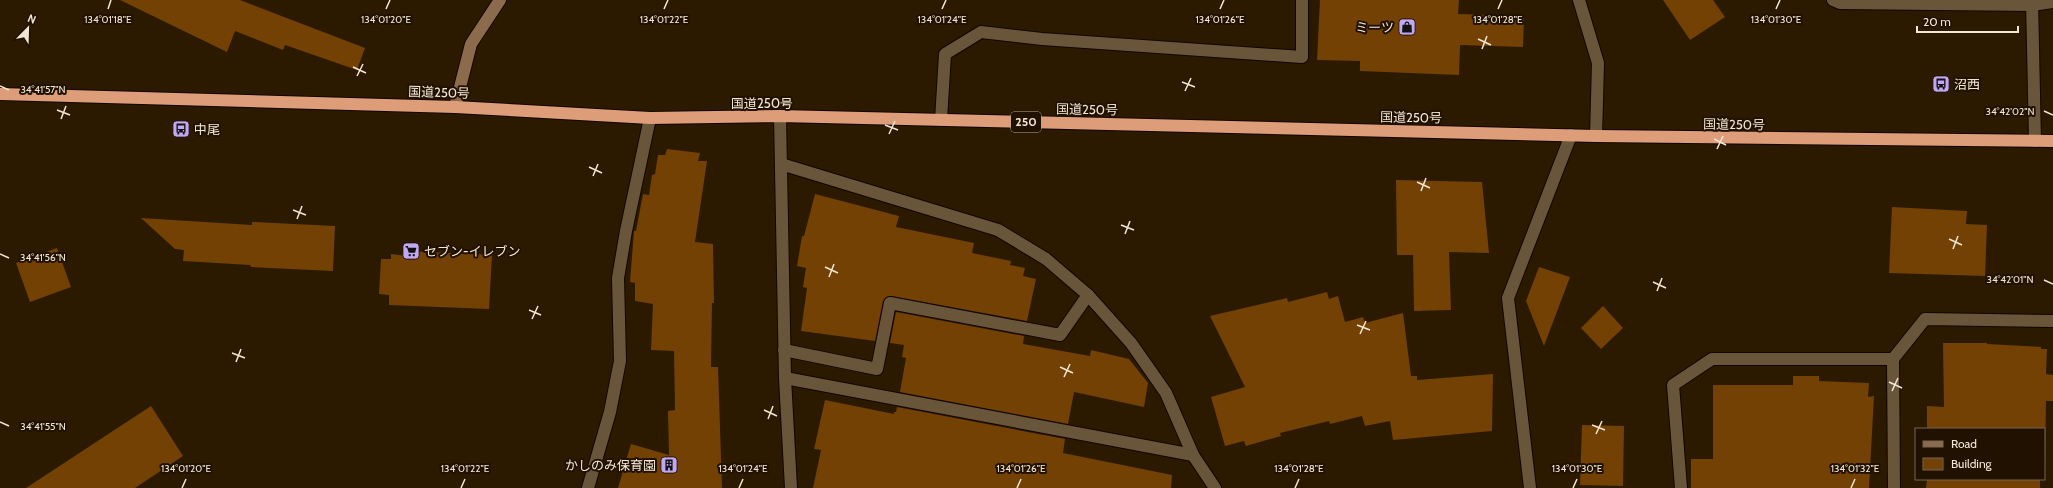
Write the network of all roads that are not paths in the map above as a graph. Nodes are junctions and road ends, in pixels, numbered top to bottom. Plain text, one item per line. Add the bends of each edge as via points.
1 (500, 0) edge
2 (1302, 0) edge
3 (1579, 0) edge
4 (1833, 0) edge
5 (1888, 2) edge
6 (2032, 2) edge
7 (2053, 2) edge
8 (0, 94) edge
9 (455, 107) junction
10 (780, 116) junction
11 (650, 118) junction
12 (941, 120) junction
13 (1571, 135) junction
14 (1596, 136) junction
15 (2035, 141) junction
16 (2053, 141) edge
17 (780, 164) junction
18 (1088, 295) junction
19 (2053, 321) edge
20 (784, 350) junction
21 (1893, 358) junction
22 (785, 378) junction
23 (1193, 455) junction
24 (588, 488) edge
25 (791, 488) edge
26 (1215, 488) edge
27 (1530, 488) edge
28 (1681, 488) edge
29 (1894, 488) edge

1 - 9 street via 471,44
2 - 12 street via 1302,57 1042,39 981,32 945,54
3 - 14 street via 1598,63
4 - 5 street via 1840,3
5 - 6 street
6 - 7 street
6 - 15 street
8 - 9 highway, 国道250号 / 250
9 - 11 highway, 国道250号 / 250
10 - 11 highway, 国道250号 / 250
10 - 12 highway, 国道250号 / 250
10 - 17 street
11 - 24 street via 618,278 620,361 610,412
12 - 13 highway, 国道250号 / 250
13 - 14 highway, 国道250号 / 250
13 - 27 street via 1508,298
14 - 15 highway, 国道250号 / 250
15 - 16 highway, 国道250号 / 250
17 - 18 street via 998,230 1046,259
17 - 20 street
18 - 20 street via 1060,334 890,303 877,369
18 - 23 street via 1131,343 1166,393
19 - 21 street via 1924,319
20 - 22 street
21 - 28 street via 1712,360 1673,385
21 - 29 street
22 - 23 street
22 - 25 street
23 - 26 street

